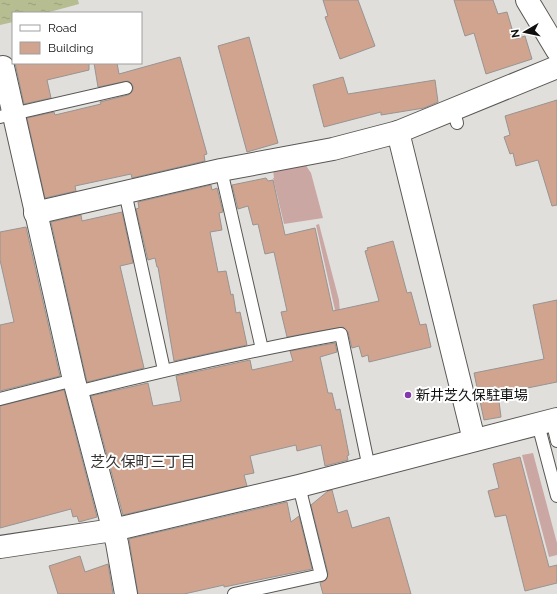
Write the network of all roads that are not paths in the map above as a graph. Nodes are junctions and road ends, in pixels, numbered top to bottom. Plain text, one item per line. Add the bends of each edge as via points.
1 (527, 0) edge
2 (555, 41) edge
3 (3, 66) dead end
4 (557, 68) edge
5 (126, 88) dead end
6 (6, 116) edge
7 (398, 132) junction
8 (221, 170) junction
9 (125, 192) junction
10 (36, 213) junction
11 (262, 349) junction
12 (164, 370) junction
13 (76, 386) junction
14 (0, 399) edge
15 (551, 426) edge
16 (474, 440) junction
17 (369, 468) junction
18 (299, 486) junction
19 (557, 496) edge
20 (113, 530) junction
21 (0, 547) edge
22 (126, 594) edge
23 (234, 594) edge

1 - 2 street
3 - 6 street
4 - 7 street via 455,116
5 - 6 lane
6 - 10 street
7 - 8 street via 360,148 312,158
7 - 16 street
8 - 9 street
8 - 11 lane
9 - 10 street
9 - 12 lane
10 - 13 street
11 - 12 lane
11 - 17 lane via 341,334
12 - 13 lane
13 - 14 lane
13 - 20 street
15 - 16 street
15 - 19 lane
16 - 17 street via 418,448
17 - 18 street
18 - 20 street
18 - 23 lane via 321,575
20 - 21 street via 30,547
20 - 22 street

